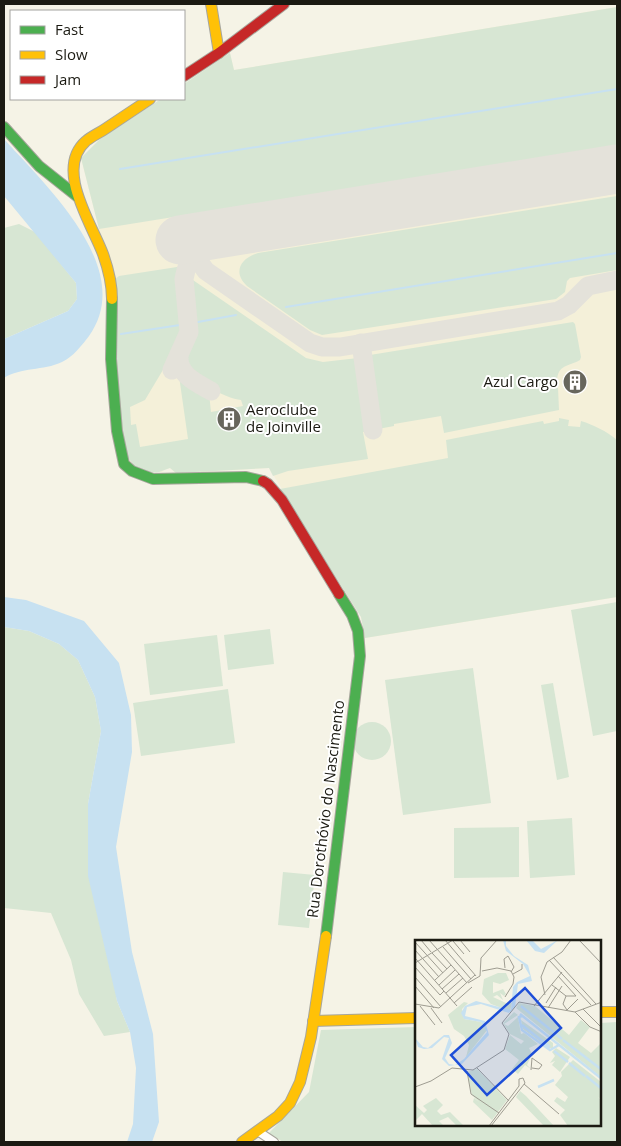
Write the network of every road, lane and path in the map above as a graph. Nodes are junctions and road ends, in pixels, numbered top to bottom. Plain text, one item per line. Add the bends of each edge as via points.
1 (210, 4) edge
2 (284, 4) edge
3 (219, 53) junction
4 (185, 75) edge
5 (148, 100) edge
6 (4, 128) edge
7 (78, 197) junction
8 (601, 1012) edge
9 (617, 1012) edge
10 (415, 1018) edge
11 (313, 1020) junction
12 (258, 1132) junction
13 (242, 1142) edge
14 (274, 1142) edge

1 - 3 street
2 - 3 street
3 - 4 street
5 - 7 street via 80,148 73,164
6 - 7 street via 39,166
7 - 11 street, Rua Dorothóvio do Nascimento via 102,254 112,290 113,380 120,453 124,464 153,479 246,477 268,484 282,500 327,574 355,623 360,640 332,889
8 - 9 street
10 - 11 street
11 - 12 street, Rua Dorothóvio do Nascimento via 305,1067 295,1094 280,1115
12 - 13 street, Rua Dorothóvio do Nascimento
12 - 14 street

